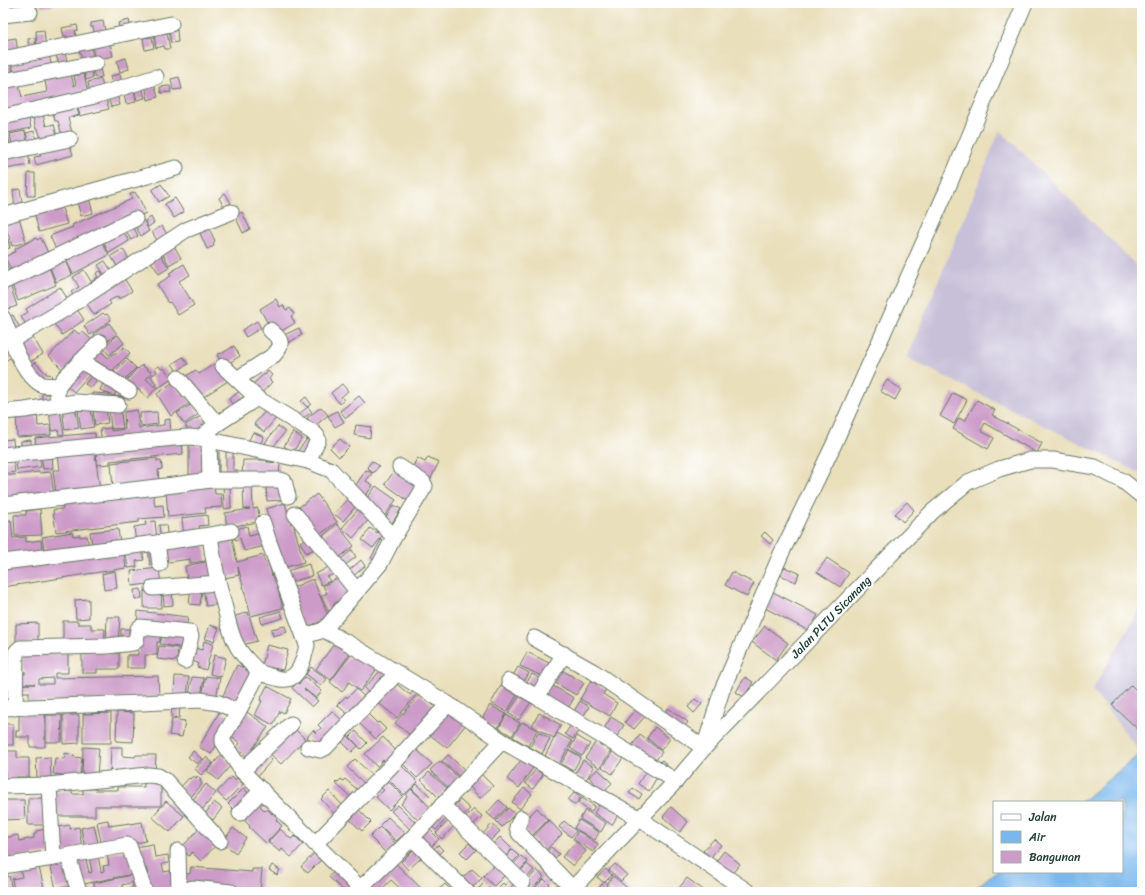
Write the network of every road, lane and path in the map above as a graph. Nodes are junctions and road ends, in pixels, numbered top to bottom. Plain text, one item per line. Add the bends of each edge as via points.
1 (1025, 3) edge
2 (30, 12) dead end
3 (3, 15) edge
4 (171, 24) dead end
5 (3, 59) edge
6 (96, 63) dead end
7 (156, 77) dead end
8 (3, 81) edge
9 (3, 117) edge
10 (70, 139) dead end
11 (3, 153) edge
12 (176, 168) dead end
13 (231, 212) dead end
14 (3, 216) edge
15 (135, 219) dead end
16 (3, 282) edge
17 (3, 318) edge
18 (270, 330) dead end
19 (12, 340) junction
20 (100, 342) dead end
21 (81, 361) junction
22 (223, 366) dead end
23 (178, 378) dead end
24 (237, 379) junction
25 (58, 386) junction
26 (129, 391) dead end
27 (257, 398) junction
28 (56, 406) junction
29 (118, 406) dead end
30 (3, 412) edge
31 (217, 424) junction
32 (205, 439) junction
33 (3, 455) edge
34 (308, 461) junction
35 (400, 467) dead end
36 (210, 480) junction
37 (288, 496) dead end
38 (1142, 496) edge
39 (3, 505) edge
40 (295, 514) dead end
41 (263, 523) dead end
42 (231, 531) dead end
43 (210, 535) junction
44 (394, 537) junction
45 (157, 543) junction
46 (3, 562) edge
47 (160, 564) dead end
48 (218, 583) junction
49 (153, 588) dead end
50 (358, 591) junction
51 (324, 630) junction
52 (304, 636) junction
53 (534, 638) dead end
54 (564, 654) junction
55 (185, 661) dead end
56 (259, 672) junction
57 (397, 673) junction
58 (508, 681) dead end
59 (537, 697) junction
60 (448, 704) junction
61 (9, 708) edge
62 (238, 712) junction
63 (291, 724) dead end
64 (502, 741) junction
65 (308, 747) dead end
66 (704, 748) junction
67 (242, 771) junction
68 (676, 781) junction
69 (49, 785) junction
70 (3, 786) edge
71 (262, 790) junction
72 (442, 805) junction
73 (240, 813) dead end
74 (521, 818) dead end
75 (640, 819) junction
76 (412, 838) junction
77 (220, 841) dead end
78 (315, 844) junction
79 (178, 851) dead end
80 (68, 856) junction
81 (53, 858) junction
82 (3, 866) edge
83 (522, 882) dead end
84 (570, 890) edge
85 (363, 891) edge
86 (747, 891) dead end
87 (79, 892) edge
88 (145, 892) edge
89 (178, 892) edge
90 (231, 892) edge
91 (467, 892) edge

1 - 66 street via 946,192 722,690
2 - 3 street
4 - 5 street
6 - 8 street
7 - 9 street via 95,96
10 - 11 street
12 - 14 street
13 - 19 street via 186,230 67,308
15 - 16 street
17 - 19 street
18 - 24 street via 279,339 279,349
19 - 25 street via 22,363 40,384
20 - 21 street
21 - 25 street
21 - 26 street
22 - 24 street
23 - 31 street
24 - 27 street
25 - 28 street
27 - 31 street
27 - 34 street via 317,436 318,440
28 - 29 street via 76,402
28 - 30 street
31 - 32 street
32 - 33 street via 174,438
32 - 34 street
32 - 36 street
34 - 44 street via 331,470
35 - 44 street via 425,486
36 - 37 street via 281,480
36 - 39 street
38 - 66 street, Jalan PLTU Sicanang via 1123,481 1095,467 1053,460 1030,460 999,468 968,482 932,512
40 - 50 street
41 - 52 street
42 - 43 street
43 - 45 street
43 - 48 street
44 - 50 street via 380,564
45 - 46 street
45 - 47 street
48 - 49 street
48 - 56 street via 230,631 245,658
50 - 51 street
51 - 52 street
51 - 57 street
52 - 56 street via 307,645 300,668 295,675 281,680
53 - 54 street
54 - 59 street
54 - 66 street
55 - 61 street via 191,636 189,632 140,627 133,643 20,648 16,652
56 - 62 street
57 - 60 street
57 - 65 street via 325,748 320,750
58 - 59 street
59 - 68 street
60 - 64 street
60 - 78 street
61 - 62 street via 200,700 219,703
62 - 67 street via 222,739
63 - 67 street
64 - 72 street
64 - 75 street
66 - 68 street, Jalan PLTU Sicanang
67 - 71 street
68 - 75 street, Jalan PLTU Sicanang
69 - 70 street
69 - 77 street via 148,774 158,776 165,780
69 - 81 street
71 - 73 street
71 - 78 street
72 - 76 street
72 - 83 street
74 - 84 street via 519,833
75 - 84 street, Jalan PLTU Sicanang
75 - 86 street
76 - 85 street via 366,883
76 - 91 street
78 - 85 street
79 - 89 street
80 - 81 street
80 - 87 street
80 - 88 street via 130,846
81 - 82 street
89 - 90 street via 193,888

